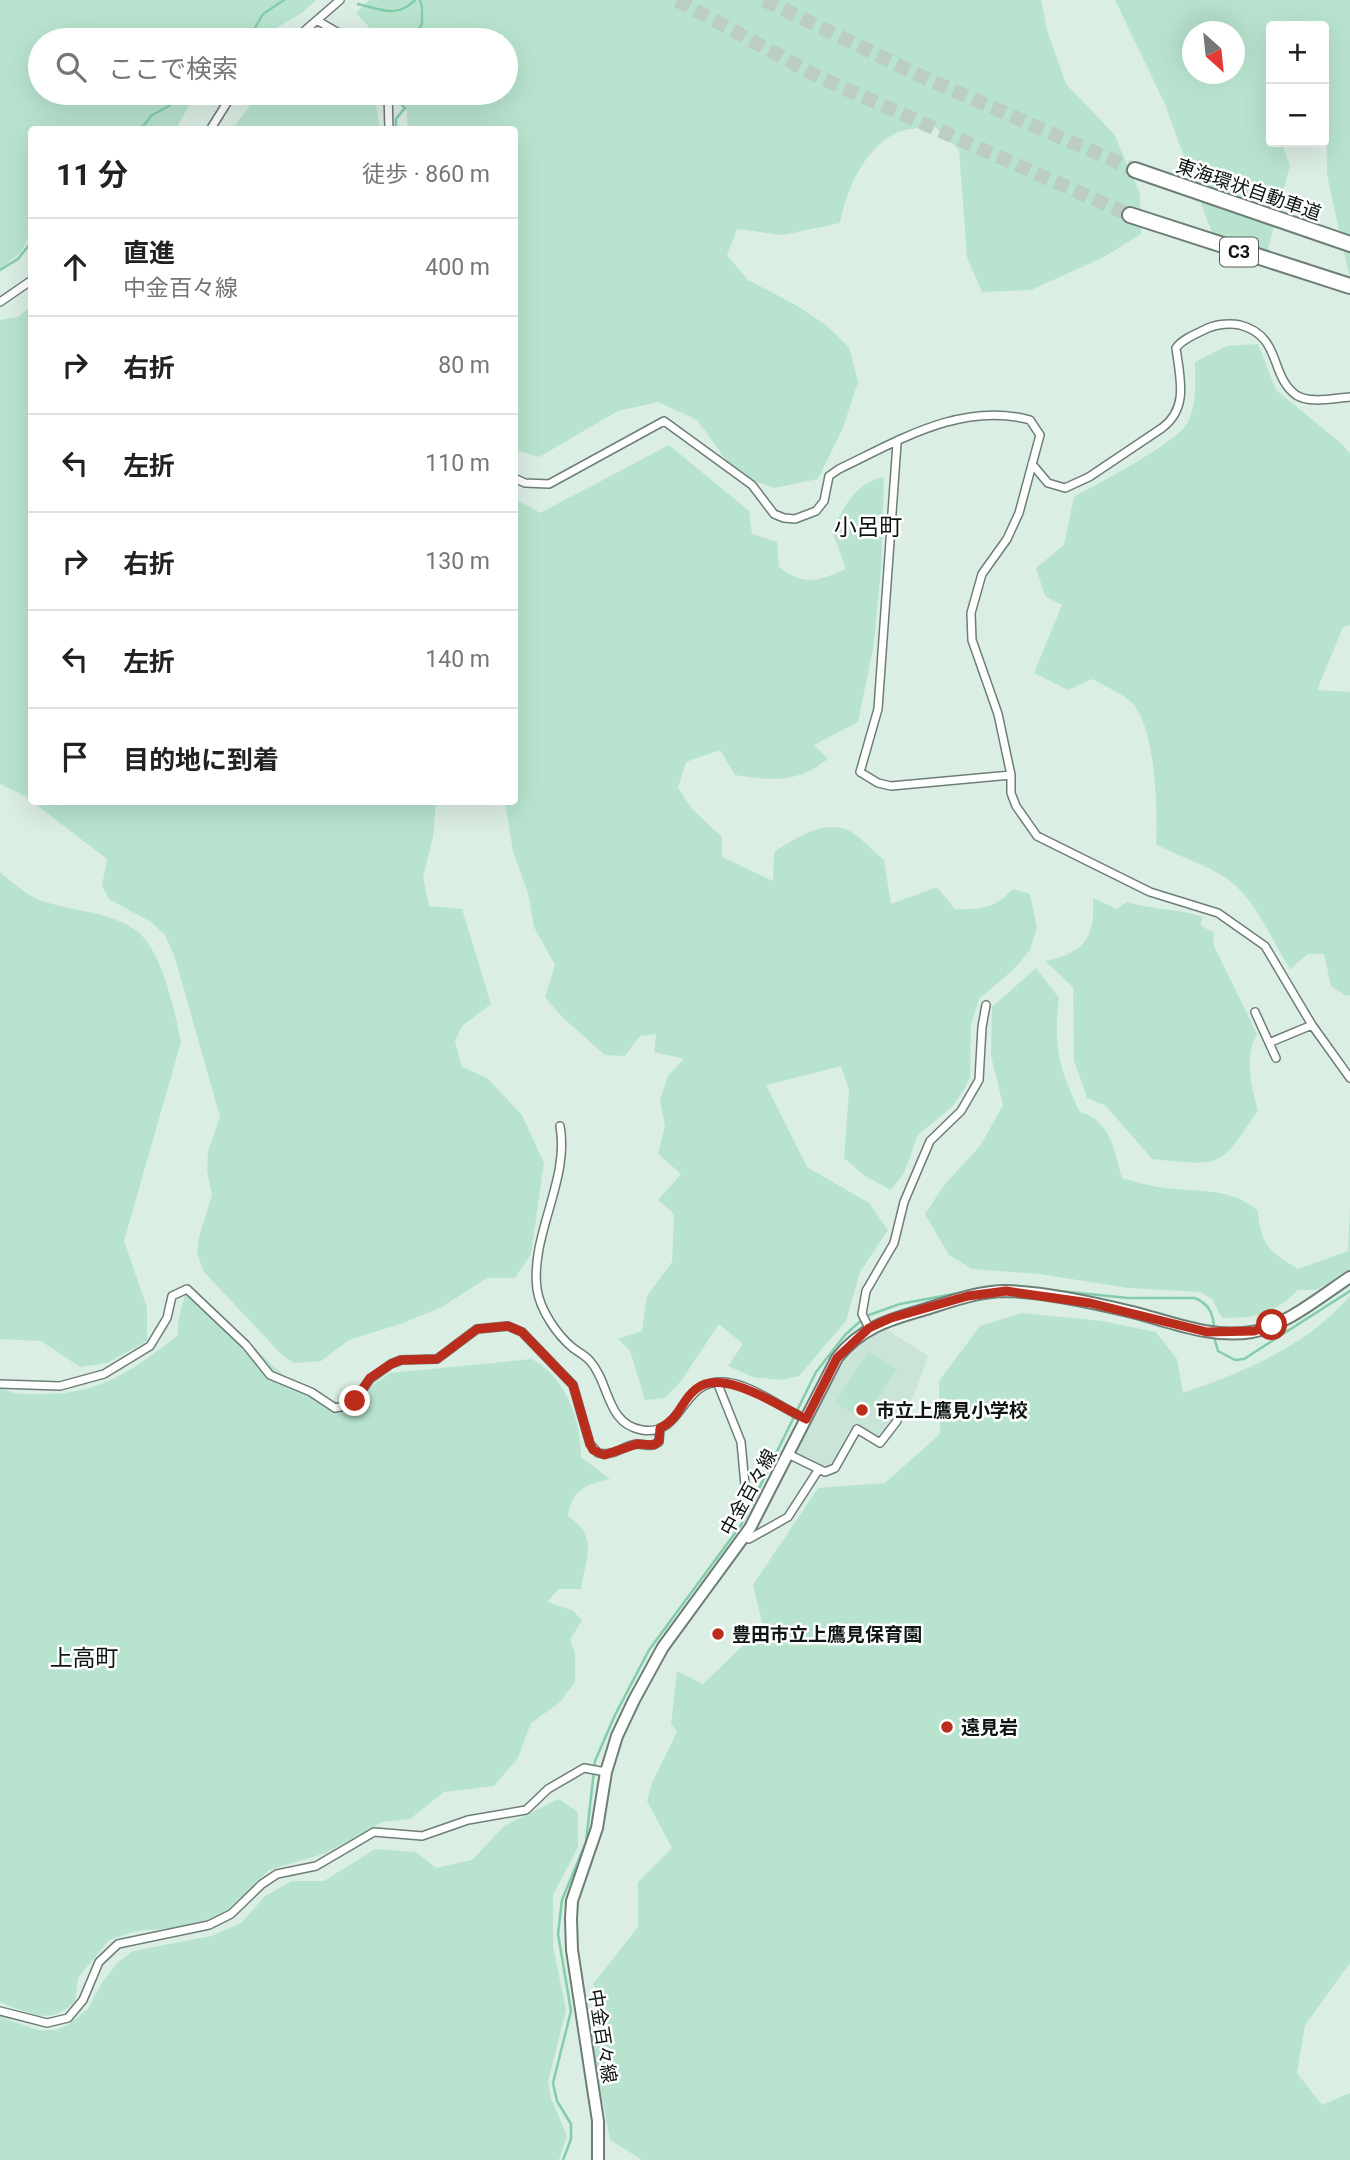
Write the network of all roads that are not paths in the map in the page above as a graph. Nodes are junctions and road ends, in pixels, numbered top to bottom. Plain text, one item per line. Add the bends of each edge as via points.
1 (340, 0) edge
2 (318, 21) junction
3 (309, 28) edge
4 (330, 28) edge
5 (226, 105) edge
6 (388, 105) edge
7 (212, 126) edge
8 (389, 126) edge
9 (1135, 170) tunnel mouth
10 (1130, 215) tunnel mouth
11 (1350, 244) edge
12 (28, 283) edge
13 (1350, 286) edge
14 (0, 302) edge
15 (1350, 397) edge
16 (897, 443) junction
17 (1032, 464) junction
18 (518, 480) edge
19 (1011, 775) junction
20 (986, 1004) dead end
21 (1255, 1012) dead end
22 (1312, 1025) junction
23 (1271, 1042) junction
24 (1276, 1058) dead end
25 (1350, 1078) edge
26 (560, 1126) dead end
27 (1350, 1277) edge
28 (868, 1326) junction
29 (717, 1382) junction
30 (0, 1384) edge
31 (804, 1418) junction
32 (897, 1421) dead end
33 (660, 1428) junction
34 (788, 1454) junction
35 (819, 1469) junction
36 (745, 1485) dead end
37 (745, 1537) junction
38 (604, 1772) junction
39 (0, 2011) edge
40 (598, 2160) edge

1 - 2 street
2 - 3 street
2 - 4 street
5 - 7 street
6 - 8 street
9 - 11 highway, 東海環状自動車道 / C3
10 - 13 highway, C3
12 - 14 street
15 - 17 street via 1309,400 1298,396 1289,387 1267,340 1242,326 1212,326 1176,348 1181,402 1173,420 1065,488 1048,483
16 - 17 street via 951,420 996,414 1017,417 1030,420 1040,435
16 - 18 street via 838,469 829,477 824,501 816,511 795,519 774,514 752,485 664,421 549,484
16 - 19 street via 878,709 860,772 891,786
17 - 19 street via 1019,513 982,573 971,613 972,640 998,714
19 - 22 street via 1016,807 1037,836 1150,892 1218,913 1265,946
20 - 28 street via 979,1080 961,1111 930,1141 904,1202 894,1242 866,1291 862,1314
21 - 23 street
22 - 23 street
22 - 25 street
23 - 24 street
26 - 33 street via 561,1146 537,1290 556,1330 595,1368 616,1415 643,1430
27 - 28 main road, 中金百々線 via 1272,1325 1254,1331 1207,1332 1090,1303 1006,1291 968,1296
28 - 31 main road, 中金百々線 via 837,1358
29 - 31 street via 739,1386
29 - 33 street via 696,1388 678,1415
29 - 36 street via 741,1442
30 - 33 street via 60,1386 104,1374 150,1346 167,1318 172,1296 187,1289 246,1345 270,1375 335,1408 351,1405 370,1378 401,1360 437,1359 477,1329 508,1326 522,1332 573,1385 590,1444 598,1453 654,1445
31 - 34 main road, 中金百々線
32 - 35 street via 880,1443 857,1429 835,1468
34 - 35 street
34 - 37 main road, 中金百々線
35 - 37 street via 788,1517 749,1539
37 - 38 main road, 中金百々線 via 663,1647 617,1736
38 - 39 street via 573,1772 526,1810 468,1820 422,1836 374,1832 316,1866 277,1874 231,1914 209,1925 118,1944 99,1962 83,2000 68,2018 47,2023
38 - 40 main road, 中金百々線 via 597,1828 572,1901 571,1919 598,2121

